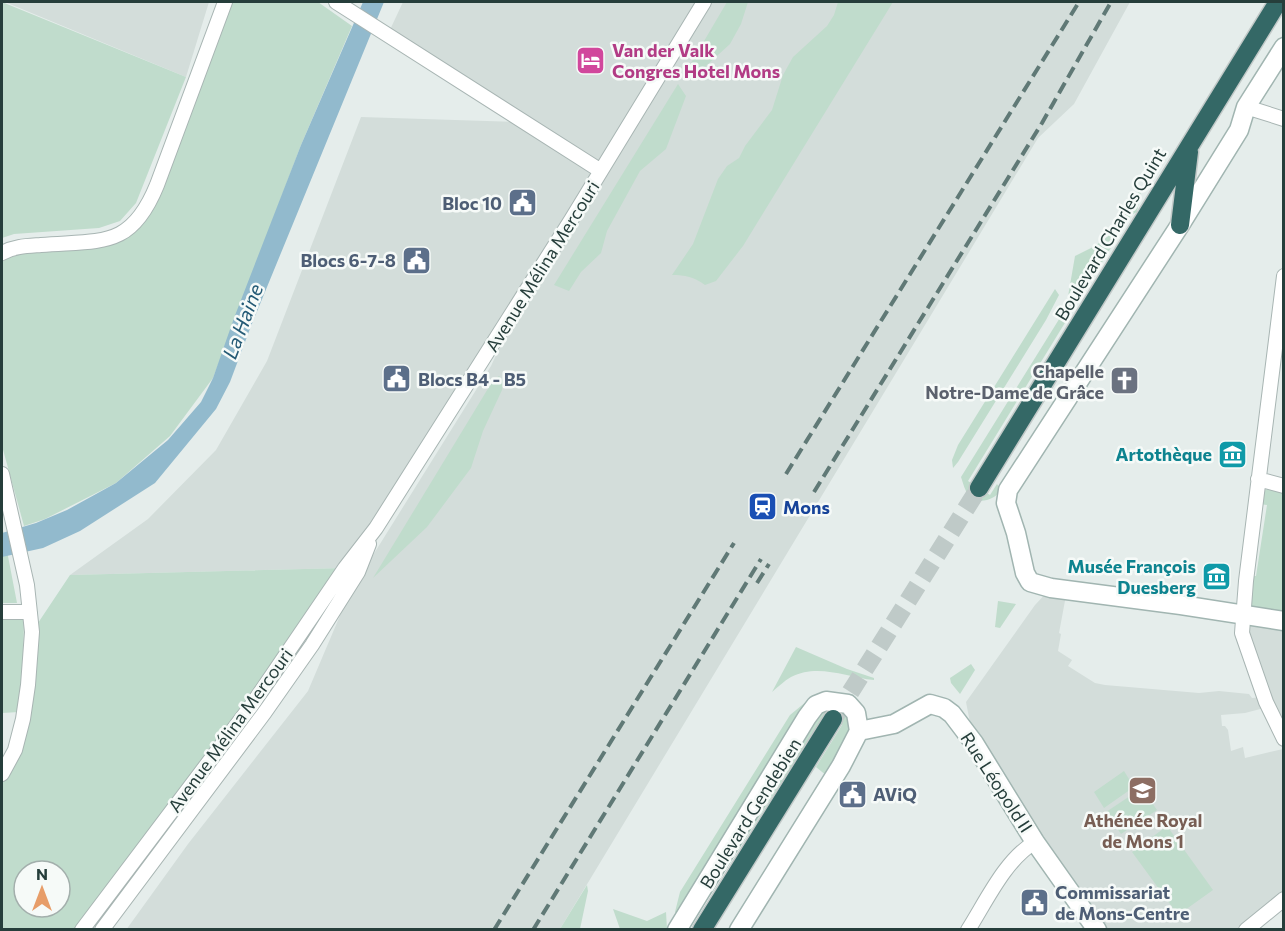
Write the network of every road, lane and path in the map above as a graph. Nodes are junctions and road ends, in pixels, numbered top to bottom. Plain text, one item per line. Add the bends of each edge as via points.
1 (218, 2) edge
2 (225, 2) edge
3 (336, 2) edge
4 (704, 2) edge
5 (1278, 2) edge
6 (1284, 47) edge
7 (1246, 107) junction
8 (1284, 119) edge
9 (1190, 145) junction
10 (601, 171) junction
11 (1180, 225) junction
12 (2, 247) edge
13 (2, 253) edge
14 (1284, 276) edge
15 (2, 474) edge
16 (1258, 479) junction
17 (1284, 486) edge
18 (979, 488) tunnel mouth
19 (376, 528) junction
20 (2, 612) edge
21 (30, 612) junction
22 (1243, 614) junction
23 (1284, 621) edge
24 (833, 719) tunnel mouth
25 (859, 731) junction
26 (1284, 739) edge
27 (2, 774) edge
28 (1035, 842) junction
29 (1284, 899) edge
30 (82, 930) edge
31 (102, 930) edge
32 (677, 930) edge
33 (702, 930) edge
34 (739, 930) edge
35 (968, 930) edge
36 (1097, 930) edge
37 (1245, 930) edge

1 - 12 street via 144,204 134,217 115,231 102,234 26,240
2 - 13 street via 157,185 141,217 126,231 103,240 15,247
3 - 10 street
4 - 10 street, Avenue Mélina Mercouri
5 - 9 highway, Boulevard Charles Quint
6 - 7 street
7 - 8 street
7 - 11 street via 1239,130
9 - 11 highway
9 - 18 highway, Boulevard Charles Quint
10 - 19 street, Avenue Mélina Mercouri
11 - 22 street via 1008,490 1006,503 1030,582
14 - 16 street
15 - 21 street
16 - 17 street
16 - 22 street
19 - 30 street, Avenue Mélina Mercouri via 252,706
19 - 31 street, Avenue Mélina Mercouri via 358,572 312,645
20 - 21 street
21 - 27 street via 31,643 23,719 15,750
22 - 23 street
22 - 26 street via 1242,633 1248,652
24 - 33 highway, Boulevard Gendebien
25 - 28 street, Rue Léopold II via 894,724 930,704 944,708 974,743
25 - 32 street via 856,713 848,704 826,701 816,705
25 - 34 street
28 - 35 street via 1024,849 997,884
28 - 36 street, Rue Léopold II
29 - 37 street

